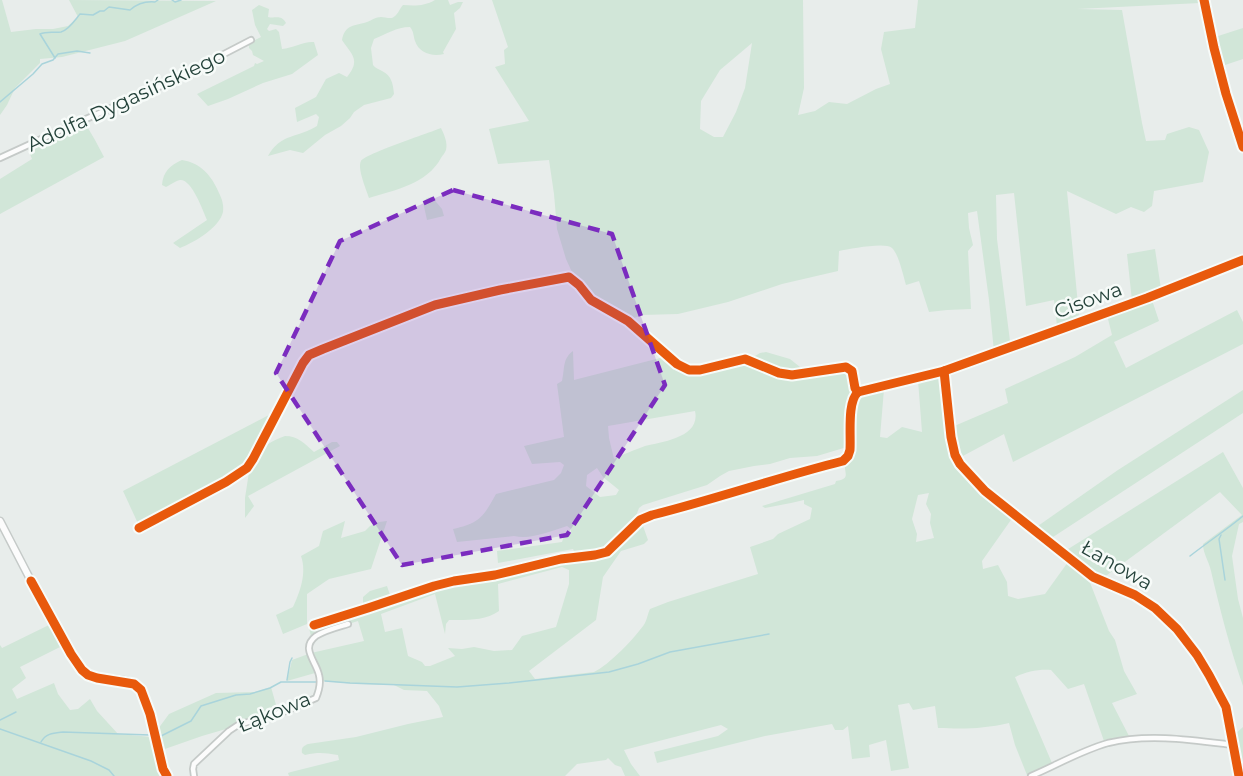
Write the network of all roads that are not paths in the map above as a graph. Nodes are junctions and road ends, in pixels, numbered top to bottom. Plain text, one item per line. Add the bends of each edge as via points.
1 (1204, 0) edge
2 (251, 40) dead end
3 (1243, 147) edge
4 (0, 158) edge
5 (1243, 260) edge
6 (944, 371) joint
7 (0, 521) edge
8 (348, 624) dead end
9 (1233, 745) junction
10 (167, 776) edge
11 (194, 776) edge
12 (1030, 776) edge
13 (1239, 776) edge

1 - 3 street
2 - 4 street, Adolfa Dygasińskiego via 170,82
5 - 6 street, Cisowa
6 - 9 street, Łanowa via 951,437 960,464 985,492 1093,577 1135,595 1167,618 1197,655 1217,689 1226,708
7 - 10 street via 78,665 88,675 127,682 141,690
8 - 11 street, Łąkowa via 316,636 309,644 320,677 316,698 238,725 194,764
9 - 12 street via 1159,738 1124,740 1067,758
9 - 13 street, Łanowa

